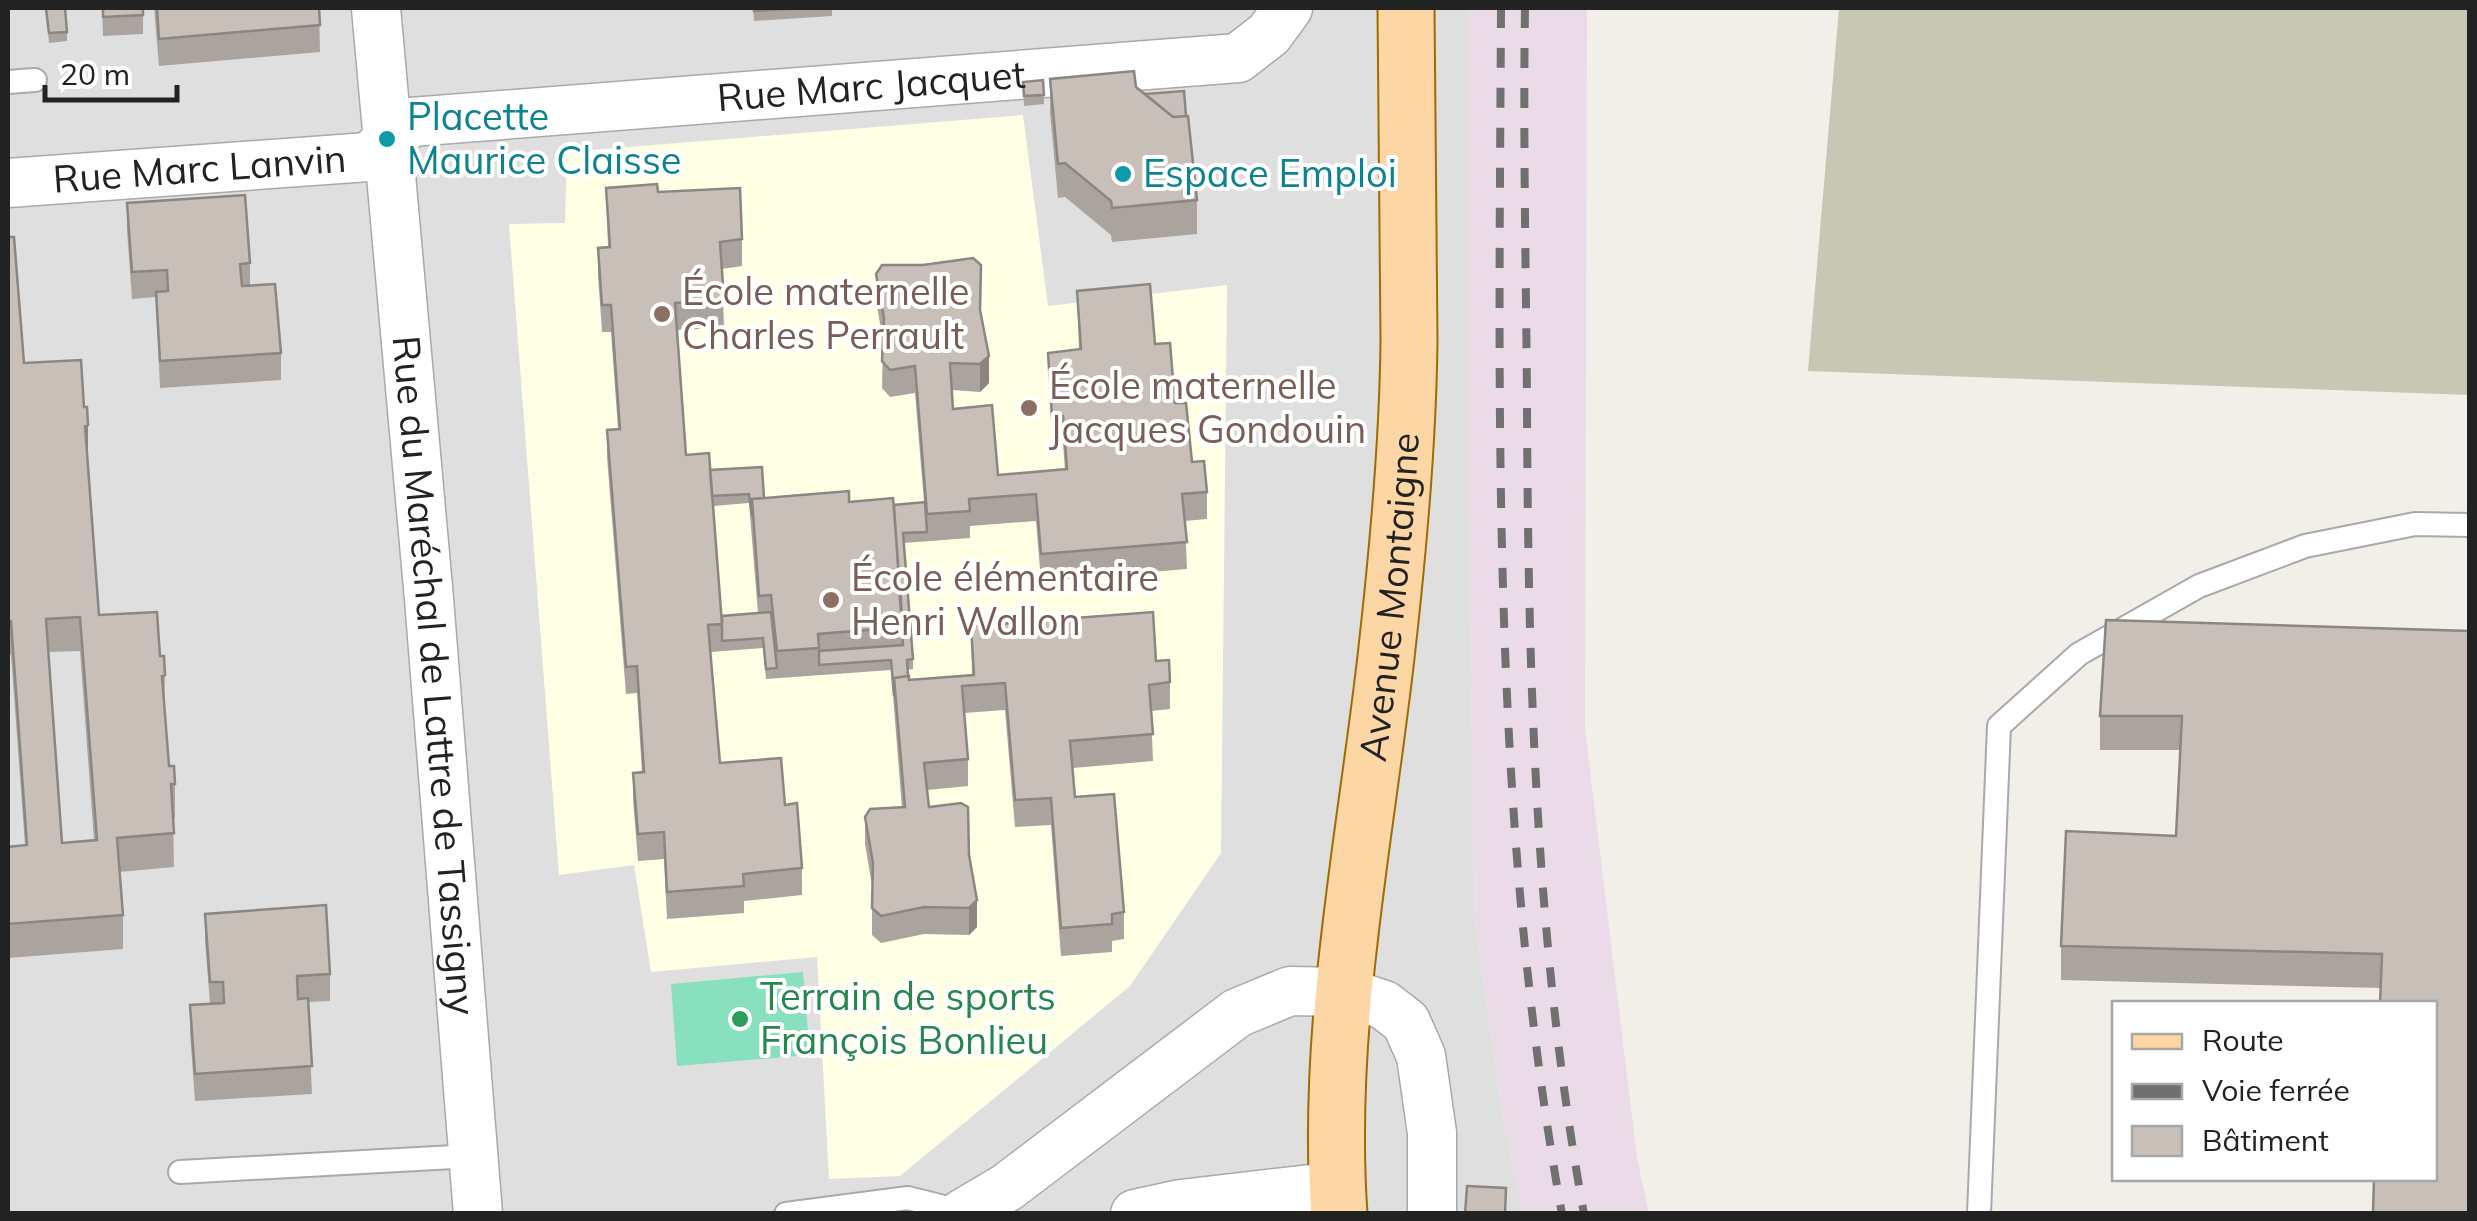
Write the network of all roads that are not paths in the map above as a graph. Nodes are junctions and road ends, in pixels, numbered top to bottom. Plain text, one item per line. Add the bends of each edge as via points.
1 (376, 8) edge
2 (1288, 8) edge
3 (1406, 8) edge
4 (35, 80) dead end
5 (8, 82) edge
6 (387, 139) junction
7 (8, 183) edge
8 (2470, 525) edge
9 (1344, 992) junction
10 (472, 1156) junction
11 (180, 1172) dead end
12 (1338, 1200) edge
13 (963, 1213) edge
14 (478, 1214) edge
15 (786, 1214) edge
16 (1135, 1214) edge
17 (1432, 1214) edge
18 (1980, 1214) edge

1 - 6 street, Rue du Maréchal de Lattre de Tassigny
2 - 6 street, Rue Marc Jacquet via 1238,58 411,122
3 - 9 main road, Avenue Montaigne via 1404,452
4 - 5 lane
6 - 7 street, Rue Marc Lanvin via 368,157
6 - 10 street, Rue du Maréchal de Lattre de Tassigny
8 - 18 lane via 2416,524 2305,546 2199,586 2078,654 1999,726
9 - 12 main road, Avenue Montaigne
9 - 13 street via 1290,992 1236,1014 1006,1188
9 - 17 street via 1406,1022 1422,1056 1432,1134
10 - 11 lane
10 - 14 street, Rue du Maréchal de Lattre de Tassigny
12 - 16 street via 1181,1204
13 - 15 lane via 908,1198

